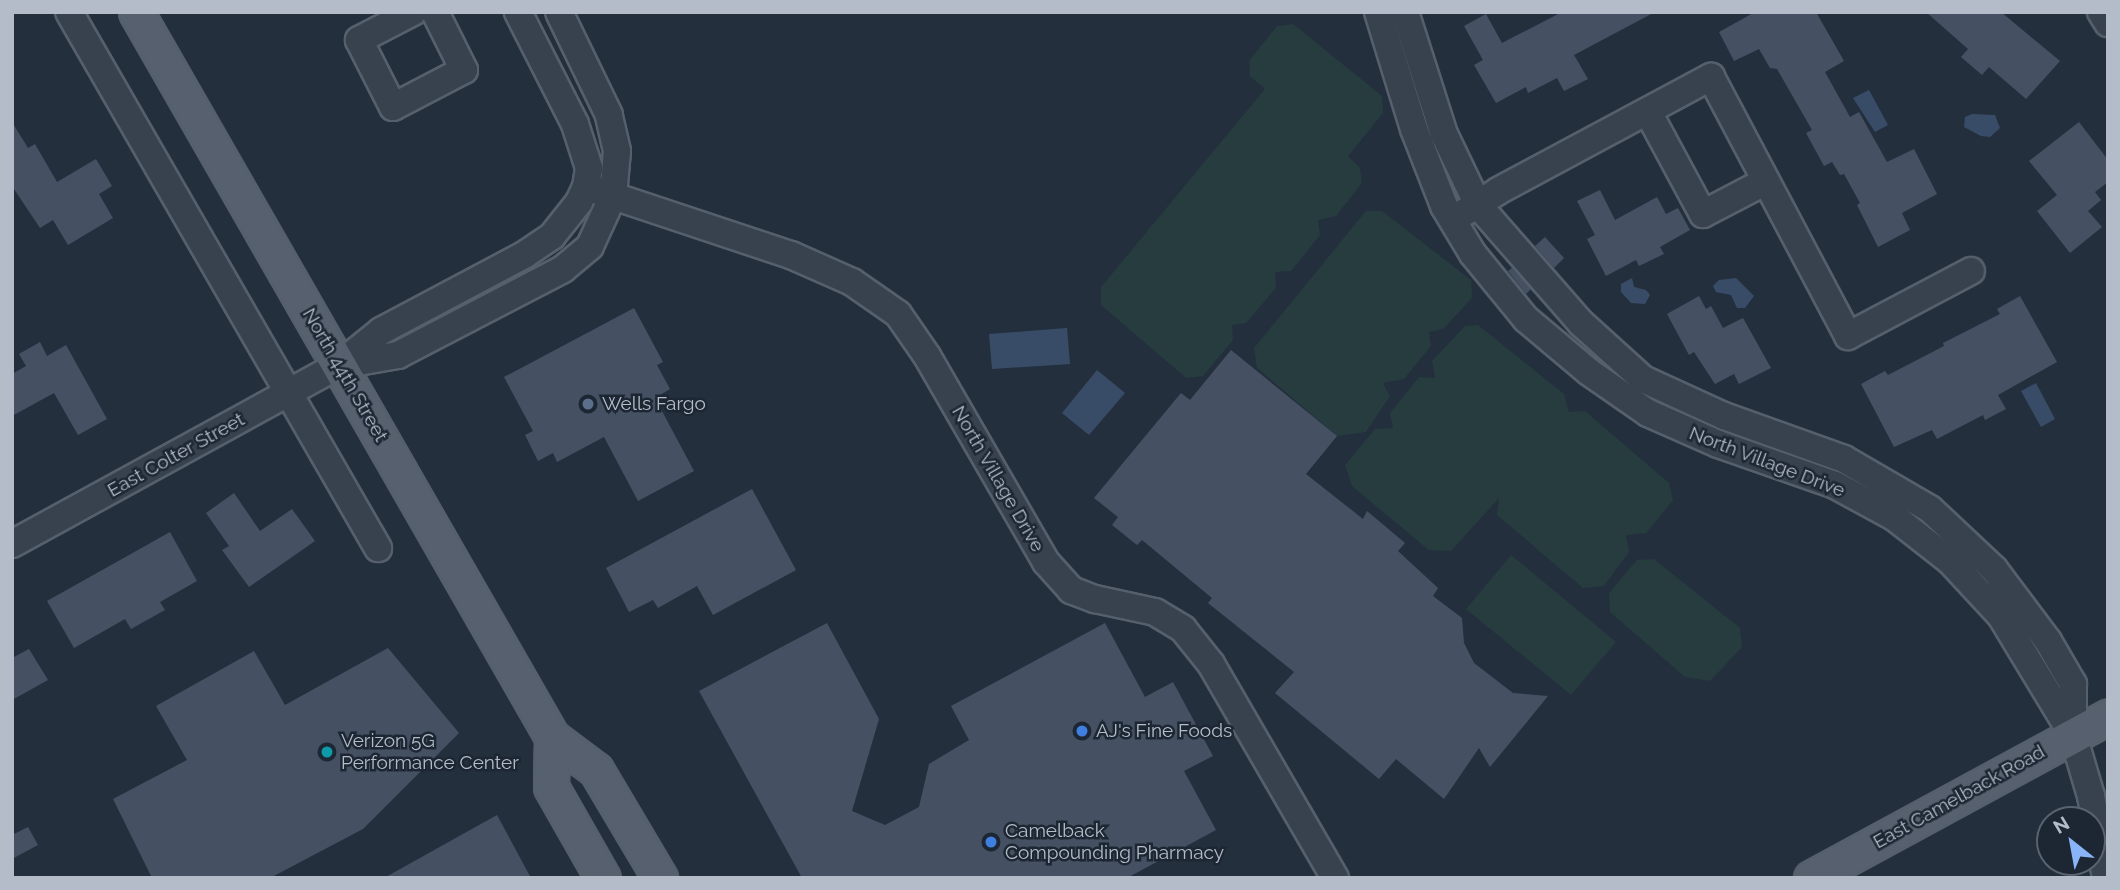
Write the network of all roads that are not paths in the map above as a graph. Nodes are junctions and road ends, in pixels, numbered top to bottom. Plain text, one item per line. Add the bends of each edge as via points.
1 (69, 12) edge
2 (136, 12) edge
3 (412, 12) edge
4 (435, 12) edge
5 (518, 12) edge
6 (559, 12) edge
7 (1378, 12) edge
8 (1405, 12) edge
9 (2101, 12) edge
10 (2108, 23) edge
11 (1648, 112) junction
12 (1766, 181) junction
13 (586, 187) junction
14 (613, 196) junction
15 (1478, 205) junction
16 (1452, 220) junction
17 (1970, 271) dead end
18 (1597, 339) junction
19 (1579, 363) junction
20 (339, 365) junction
21 (288, 393) junction
22 (12, 544) edge
23 (378, 548) dead end
24 (2108, 717) edge
25 (2073, 735) junction
26 (552, 737) junction
27 (603, 878) edge
28 (660, 878) edge
29 (1335, 878) edge
30 (1811, 878) edge
31 (2106, 878) edge

1 - 21 street
2 - 20 main road, North 44th Street
3 - 4 street via 359,40 393,107 464,70
5 - 13 street via 585,147
6 - 14 street via 614,131
7 - 16 street, North Village Drive via 1414,129
8 - 15 street, North Village Drive via 1444,134
9 - 10 street
11 - 12 street via 1703,214
11 - 12 street via 1711,77
11 - 15 street
12 - 17 street via 1848,336
13 - 14 street, North Village Drive
13 - 20 street, East Colter Street via 570,217 552,236 387,326
14 - 20 street, East Colter Street via 590,246 562,269 398,355
14 - 29 street, North Village Drive via 791,255 852,282 898,314 1046,562 1071,590 1155,611 1183,629 1211,664
15 - 16 street
15 - 18 street, North Village Drive
16 - 19 street, North Village Drive via 1484,269 1526,319
18 - 19 street
18 - 25 street, North Village Drive via 1643,379 1724,416 1844,459 1930,509 1994,569 2048,641 2073,684
19 - 25 street, North Village Drive via 1668,424 1835,485 1894,517 1951,562 2001,616
20 - 21 street, East Colter Street
20 - 26 main road, North 44th Street
21 - 22 street, East Colter Street
21 - 23 street
24 - 25 main road, East Camelback Road
25 - 30 main road, East Camelback Road
25 - 31 street via 2091,796
26 - 27 main road via 551,787
26 - 28 main road, North 44th Street via 596,770

